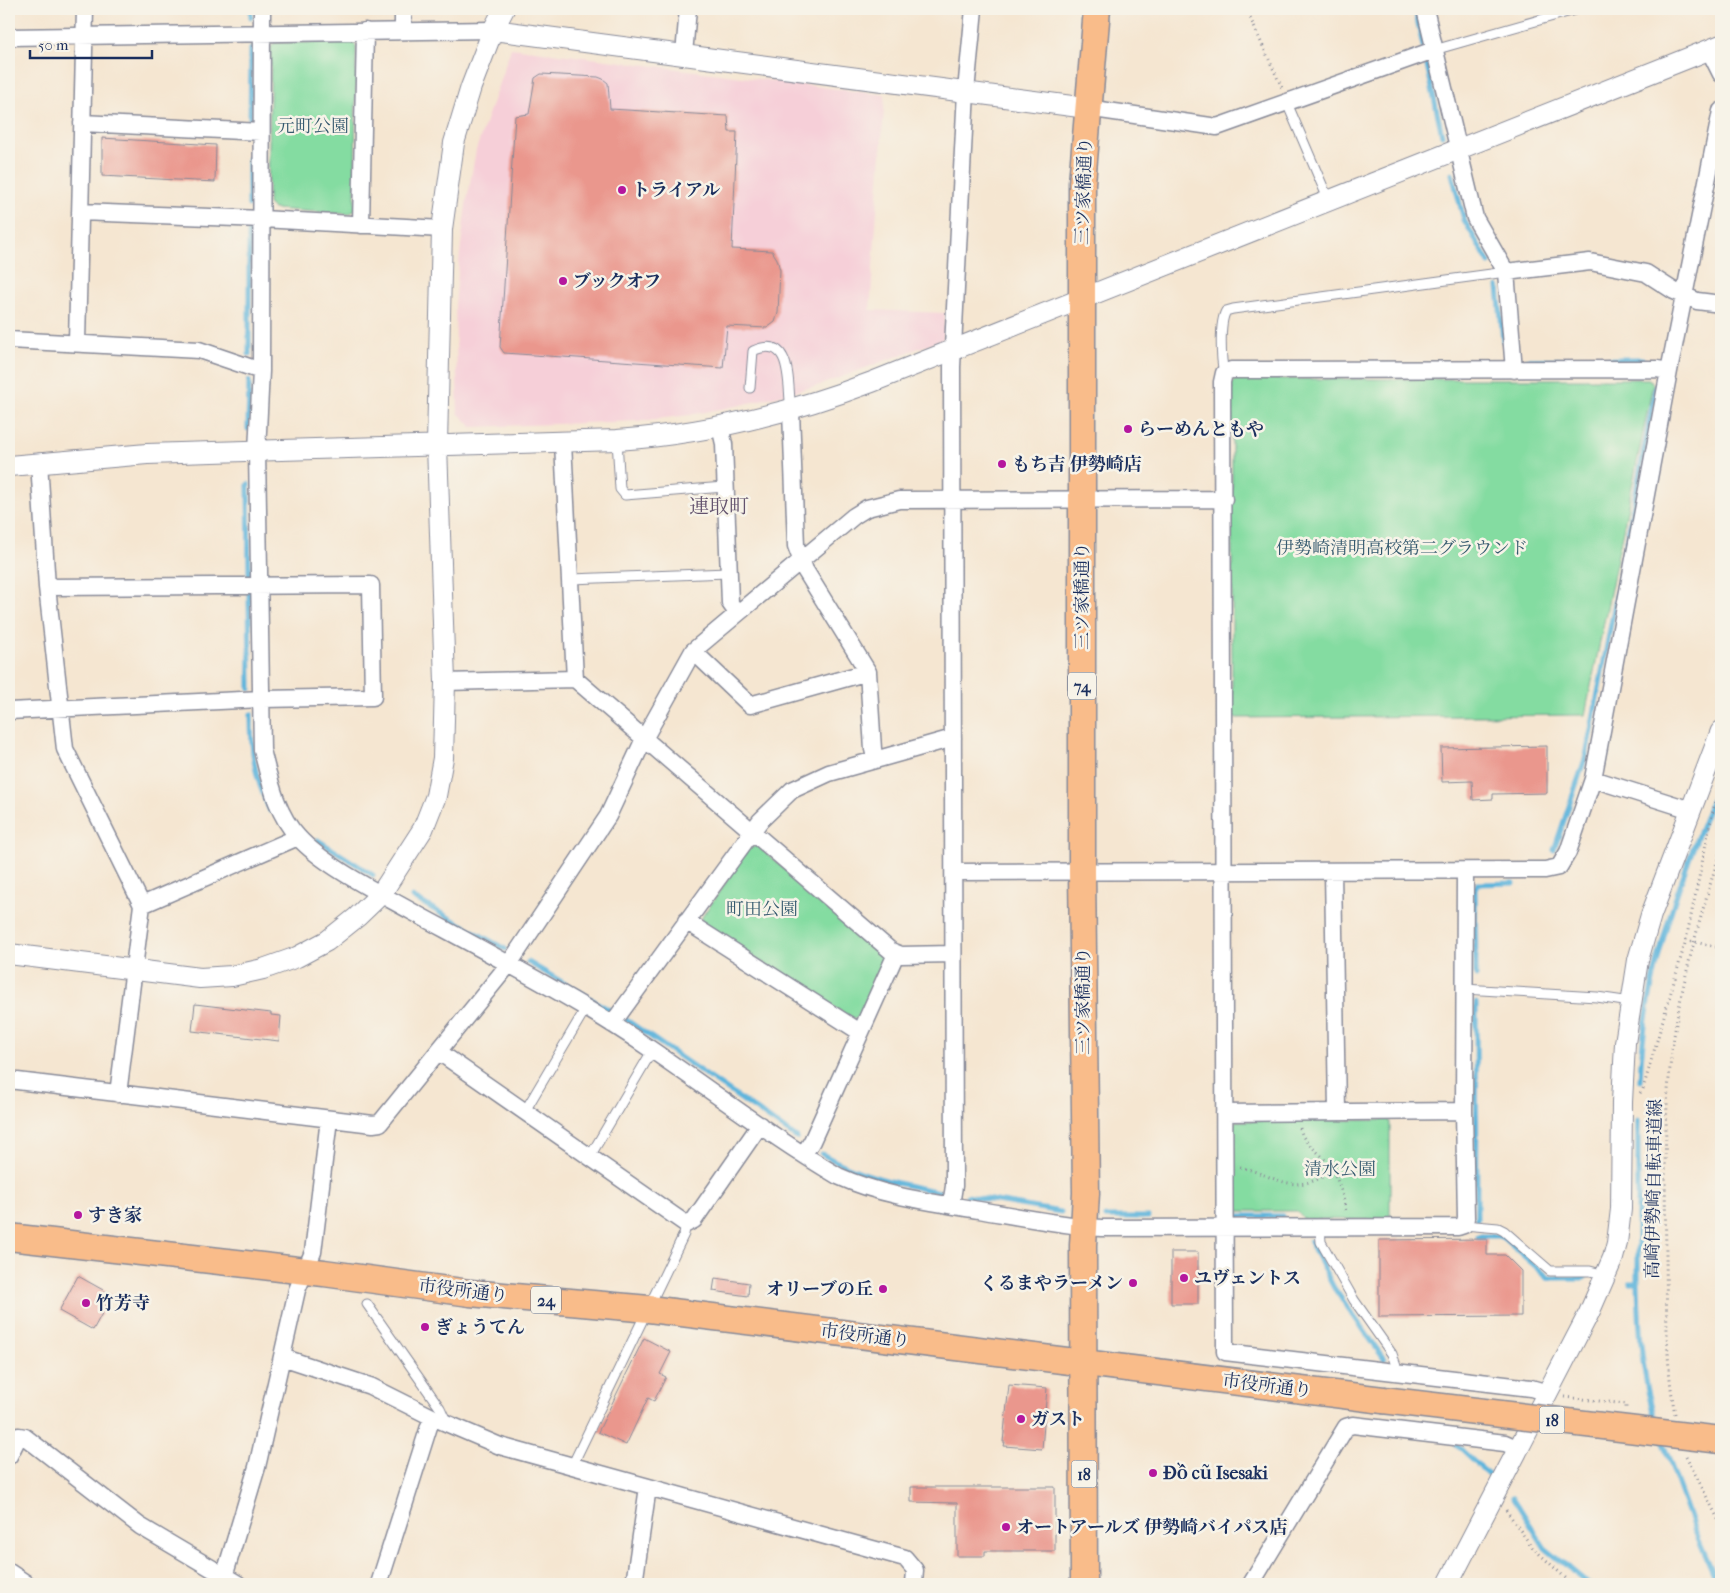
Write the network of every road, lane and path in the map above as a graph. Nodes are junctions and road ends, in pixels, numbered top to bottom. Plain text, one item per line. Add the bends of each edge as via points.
1 (86, 9) edge
2 (262, 9) edge
3 (403, 9) edge
4 (504, 9) edge
5 (688, 9) edge
6 (974, 9) edge
7 (1097, 9) edge
8 (1246, 9) edge
9 (1425, 9) edge
10 (1578, 9) edge
11 (403, 30) junction
12 (493, 30) junction
13 (365, 31) junction
14 (262, 34) junction
15 (84, 36) junction
16 (9, 38) edge
17 (1715, 47) edge
18 (1434, 50) junction
19 (684, 54) junction
20 (1721, 74) edge
21 (966, 91) junction
22 (1287, 104) junction
23 (1087, 108) junction
24 (1721, 111) edge
25 (82, 123) junction
26 (261, 132) junction
27 (1458, 148) junction
28 (1329, 201) junction
29 (80, 212) junction
30 (262, 219) junction
31 (361, 225) junction
32 (442, 229) junction
33 (1506, 272) junction
34 (1685, 296) junction
35 (1082, 300) junction
36 (1721, 304) edge
37 (9, 340) edge
38 (76, 342) junction
39 (953, 351) junction
40 (1514, 370) junction
41 (261, 371) junction
42 (1669, 371) junction
43 (1224, 373) junction
44 (750, 388) dead end
45 (791, 410) junction
46 (720, 426) junction
47 (617, 440) junction
48 (563, 443) junction
49 (437, 445) junction
50 (257, 451) junction
51 (39, 462) junction
52 (9, 466) edge
53 (724, 487) junction
54 (952, 499) junction
55 (1083, 499) junction
56 (1224, 499) junction
57 (799, 559) junction
58 (728, 573) junction
59 (571, 579) junction
60 (260, 586) junction
61 (47, 587) junction
62 (737, 613) junction
63 (693, 651) junction
64 (868, 672) junction
65 (575, 679) junction
66 (445, 682) junction
67 (263, 699) junction
68 (60, 709) junction
69 (9, 711) edge
70 (1721, 731) edge
71 (953, 738) junction
72 (644, 739) junction
73 (875, 759) junction
74 (1594, 778) junction
75 (1721, 788) edge
76 (1691, 810) junction
77 (752, 832) junction
78 (298, 837) junction
79 (1721, 849) edge
80 (1465, 870) junction
81 (1224, 871) junction
82 (1333, 871) junction
83 (954, 872) junction
84 (1082, 872) junction
85 (381, 894) junction
86 (142, 905) junction
87 (686, 921) junction
88 (1686, 940) junction
89 (1695, 942) junction
90 (1721, 948) edge
91 (9, 954) edge
92 (896, 954) junction
93 (953, 954) junction
94 (509, 964) junction
95 (133, 970) junction
96 (1464, 989) junction
97 (1631, 1002) junction
98 (586, 1008) junction
99 (612, 1024) junction
100 (860, 1032) junction
101 (652, 1051) junction
102 (439, 1052) junction
103 (9, 1080) edge
104 (118, 1094) junction
105 (1638, 1095) dead end
106 (525, 1111) junction
107 (1337, 1111) junction
108 (1464, 1111) junction
109 (1224, 1112) junction
110 (328, 1118) junction
111 (760, 1125) junction
112 (1300, 1128) dead end
113 (804, 1154) junction
114 (589, 1158) junction
115 (1240, 1166) dead end
116 (1333, 1171) junction
117 (951, 1205) junction
118 (1346, 1212) dead end
119 (686, 1224) junction
120 (1464, 1225) junction
121 (1084, 1227) junction
122 (1320, 1227) junction
123 (1224, 1228) junction
124 (9, 1236) edge
125 (305, 1272) junction
126 (1606, 1275) junction
127 (367, 1304) dead end
128 (649, 1309) junction
129 (282, 1358) junction
130 (1083, 1363) junction
131 (1398, 1371) junction
132 (1553, 1395) junction
133 (1626, 1404) dead end
134 (1675, 1416) dead end
135 (439, 1419) junction
136 (1721, 1440) edge
137 (1520, 1449) junction
138 (1684, 1450) dead end
139 (9, 1456) edge
140 (572, 1466) junction
141 (648, 1487) junction
142 (1492, 1500) junction
143 (1721, 1525) edge
144 (9, 1572) edge
145 (231, 1581) edge
146 (27, 1584) edge
147 (379, 1584) edge
148 (634, 1584) edge
149 (914, 1584) edge
150 (1084, 1584) edge
151 (1252, 1584) edge
152 (1448, 1584) edge
153 (1572, 1584) edge

1 - 15 street
2 - 14 street
3 - 11 street
4 - 12 street
5 - 19 street
6 - 21 street
7 - 23 main road, 三ツ家橋通り / 74
8 - 22 path
9 - 18 street
10 - 18 lane
11 - 12 street
11 - 13 street
12 - 19 street
12 - 32 street via 454,143
13 - 14 street
13 - 31 street
14 - 15 street
14 - 26 street
15 - 16 street
15 - 25 street
17 - 20 street
17 - 27 street
18 - 22 street
18 - 27 street
19 - 21 street
21 - 23 street
21 - 39 street
22 - 23 street via 1217,127
22 - 28 lane
23 - 35 main road, 三ツ家橋通り / 74 via 1082,183
24 - 34 street
25 - 26 street
25 - 29 street
26 - 30 street
27 - 28 street
27 - 33 street via 1475,218
28 - 35 street
29 - 30 street
29 - 38 street
30 - 31 street
30 - 41 street
31 - 32 street
32 - 49 street
33 - 34 street via 1590,262 1646,273
33 - 40 street
33 - 43 lane via 1226,311 1222,319
34 - 36 street
34 - 42 street
35 - 39 street
35 - 55 main road, 三ツ家橋通り / 74
37 - 38 street
38 - 41 street via 199,350
39 - 45 street via 832,398
39 - 54 street
40 - 42 street
40 - 43 street via 1231,370
41 - 50 street
42 - 74 street
43 - 56 street
44 - 45 lane via 753,351 760,348 776,350 783,355 787,367
45 - 46 street
45 - 57 street
46 - 47 street
46 - 53 street via 724,444
47 - 48 street
47 - 53 lane via 620,490 626,495
48 - 49 street
48 - 59 street
49 - 50 street
49 - 66 street
50 - 51 street via 147,454
50 - 60 street
51 - 52 street
51 - 61 street
53 - 58 street
54 - 55 street
54 - 57 street via 899,500 867,508
54 - 71 street
55 - 56 street
55 - 84 main road, 三ツ家橋通り / 74
56 - 81 street
57 - 62 street
57 - 64 street
58 - 59 lane
58 - 62 street via 730,603
59 - 65 street
60 - 61 street
60 - 67 street
60 - 67 street via 371,585 373,697
61 - 68 street
62 - 63 street
63 - 64 street via 750,705
63 - 72 street
64 - 73 street
65 - 66 street
65 - 72 street
66 - 85 street via 443,758 436,796 423,829
67 - 68 street
67 - 78 street via 262,750 273,794
68 - 69 street
68 - 86 street via 65,749
70 - 76 street
71 - 73 street
71 - 83 street
72 - 77 street
72 - 94 street via 608,816
73 - 77 street via 824,774 800,785 777,803
74 - 76 street
74 - 80 street via 1568,852 1559,867 1546,870
75 - 88 path via 1713,810
76 - 97 street via 1651,915 1638,960
77 - 87 street
77 - 92 street
78 - 85 street via 318,855
78 - 86 street
79 - 89 path, 高崎伊勢崎自転車道線
80 - 82 street
80 - 96 street
81 - 82 street
81 - 84 street
81 - 109 street
82 - 107 street
83 - 84 street
83 - 93 street
84 - 121 main road, 三ツ家橋通り / 74
85 - 94 street
85 - 95 street via 327,941 298,957 263,969 232,976 200,978
86 - 95 street
87 - 99 street
87 - 100 street
88 - 89 path
88 - 105 path via 1644,1089
89 - 90 path
89 - 134 path, 高崎伊勢崎自転車道線 via 1674,1037 1666,1126 1667,1358
91 - 95 street
92 - 93 street
92 - 100 street
93 - 117 street via 954,1186
94 - 98 street
94 - 102 street
95 - 104 street
96 - 97 lane
96 - 108 street
97 - 126 street via 1623,1072 1622,1209 1618,1243
98 - 99 street
98 - 106 lane
99 - 101 street
100 - 113 street
101 - 111 street
101 - 114 lane
102 - 106 street
102 - 110 street via 380,1123
103 - 104 street
104 - 110 street
106 - 114 street
107 - 108 street
107 - 109 street
108 - 120 street
109 - 123 street
110 - 125 street via 316,1235
111 - 113 street
111 - 119 street via 694,1220
112 - 116 path via 1304,1140
113 - 117 street via 860,1186
114 - 119 street
115 - 116 path via 1289,1184 1312,1183
116 - 118 path via 1341,1187
117 - 121 street
119 - 128 lane
120 - 122 street
120 - 126 lane via 1504,1231 1550,1271 1590,1271
121 - 123 street
121 - 130 main road, 三ツ家橋通り / 74
122 - 123 street
122 - 131 lane via 1321,1242 1354,1300 1395,1359
123 - 131 street via 1225,1352
124 - 125 main road, 市役所通り / 24
125 - 128 main road, 市役所通り / 24 via 470,1293
125 - 129 street via 297,1290
126 - 132 street
127 - 135 lane via 440,1408
128 - 130 main road, 市役所通り / 24
128 - 140 lane
129 - 135 street via 370,1386
129 - 145 street
130 - 136 main road, 市役所通り / 18, bridge
130 - 150 main road, 18
131 - 132 street via 1531,1388
132 - 133 path
132 - 137 street
135 - 140 street via 500,1446
135 - 147 street
137 - 142 street
137 - 151 street via 1505,1443 1353,1425 1346,1427
138 - 143 path
139 - 145 street via 19,1436 25,1437 140,1526
140 - 141 street
141 - 148 street
141 - 149 street via 905,1558 914,1570
142 - 152 street
142 - 153 path via 1506,1510 1541,1557
144 - 146 street

